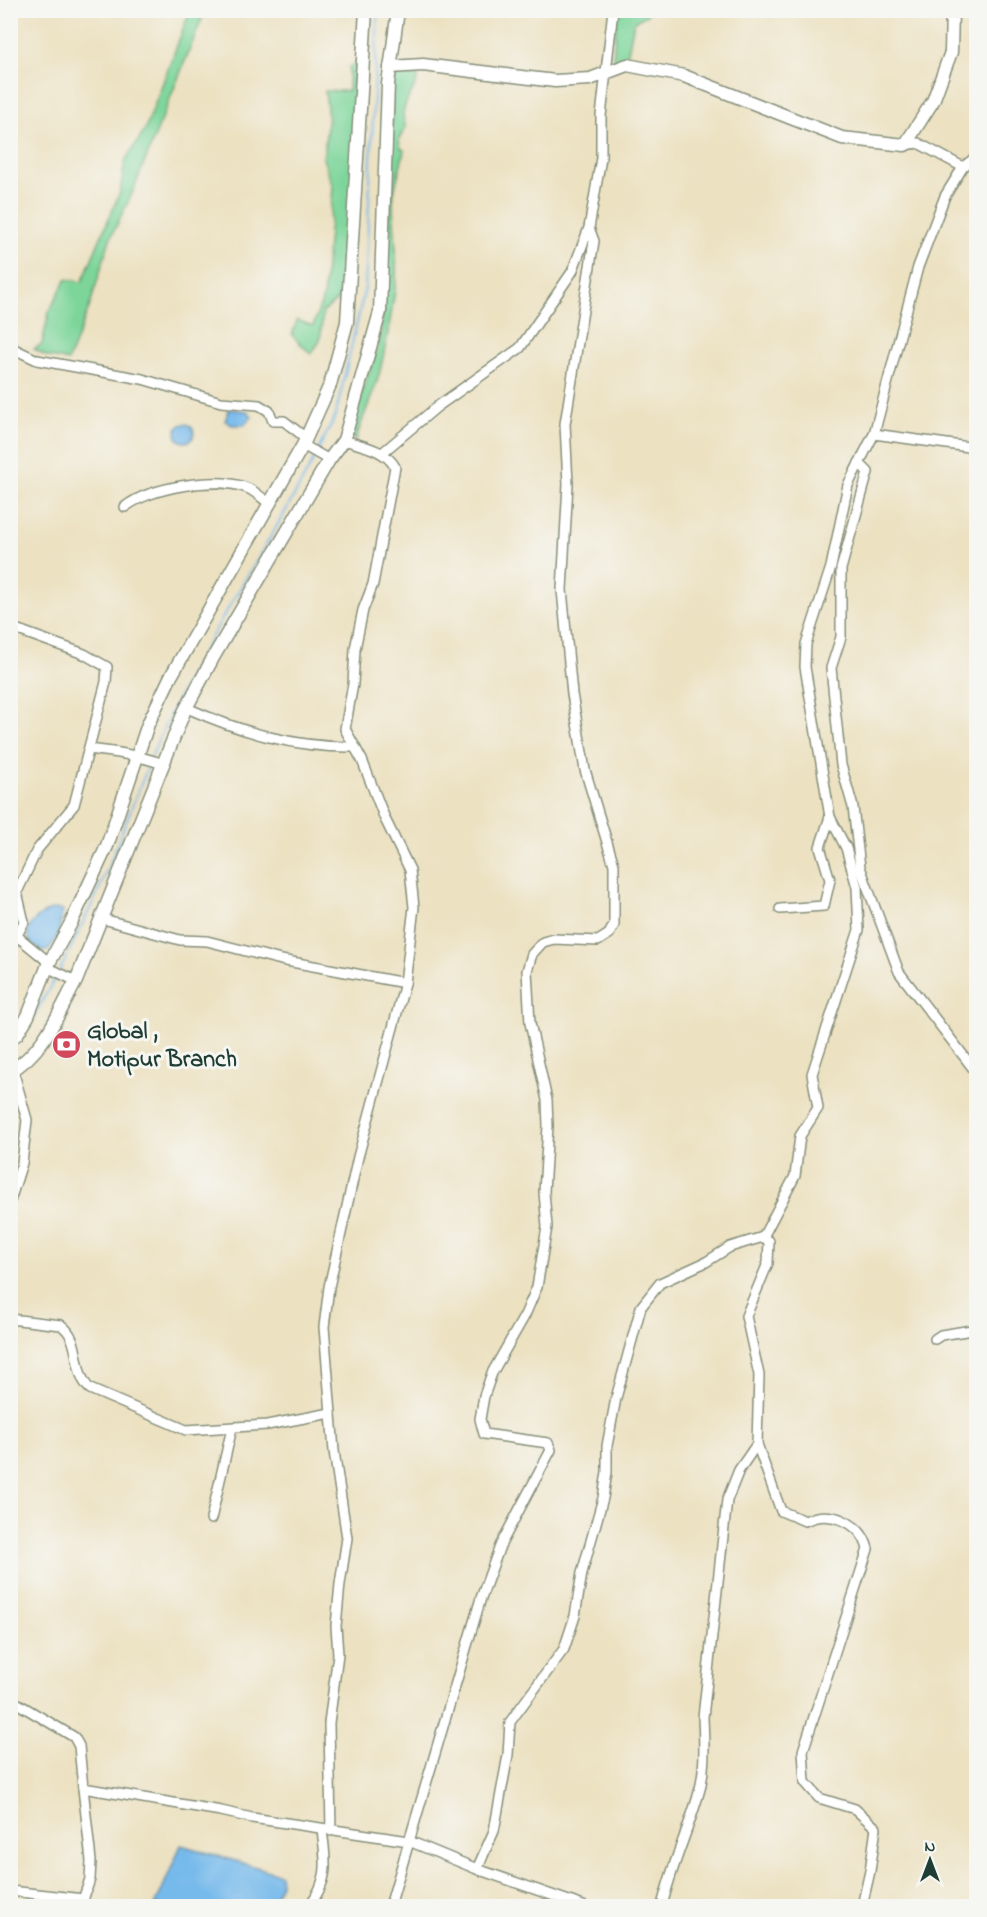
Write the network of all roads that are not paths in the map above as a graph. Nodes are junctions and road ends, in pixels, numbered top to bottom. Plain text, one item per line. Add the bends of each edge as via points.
1 (366, 10) edge
2 (398, 10) edge
3 (613, 10) edge
4 (952, 10) edge
5 (390, 67) junction
6 (606, 72) junction
7 (904, 145) junction
8 (976, 157) edge
9 (963, 166) junction
10 (589, 228) junction
11 (10, 347) edge
12 (874, 434) junction
13 (344, 440) junction
14 (305, 442) junction
15 (976, 448) edge
16 (381, 453) junction
17 (329, 460) junction
18 (859, 463) junction
19 (270, 504) junction
20 (125, 507) dead end
21 (10, 627) edge
22 (187, 708) junction
23 (355, 747) junction
24 (88, 749) junction
25 (138, 755) junction
26 (163, 764) junction
27 (830, 817) junction
28 (780, 909) dead end
29 (103, 919) junction
30 (17, 936) junction
31 (10, 948) edge
32 (50, 967) junction
33 (71, 978) junction
34 (405, 983) junction
35 (10, 1039) edge
36 (12, 1071) edge
37 (976, 1072) edge
38 (10, 1201) edge
39 (763, 1237) junction
40 (10, 1265) edge
41 (10, 1314) edge
42 (10, 1319) edge
43 (976, 1332) edge
44 (935, 1339) dead end
45 (331, 1413) junction
46 (232, 1428) junction
47 (757, 1444) junction
48 (211, 1519) dead end
49 (10, 1699) edge
50 (83, 1788) junction
51 (327, 1830) junction
52 (409, 1841) junction
53 (477, 1869) junction
54 (10, 1890) edge
55 (82, 1903) edge
56 (309, 1906) edge
57 (390, 1906) edge
58 (583, 1906) edge
59 (662, 1906) edge
60 (862, 1906) edge

1 - 14 main road via 347,322 330,384
2 - 5 main road
3 - 6 street
4 - 7 main road via 951,52 933,101
5 - 6 main road via 423,65 555,81 590,79
5 - 13 main road via 380,312
6 - 7 main road via 627,65 684,76 842,138
6 - 10 street via 601,158
7 - 9 street via 918,143
8 - 9 street
9 - 12 street via 945,196 918,267
10 - 16 street via 572,272 520,348 438,406
10 - 52 street via 594,241 565,424 568,484 562,590 572,694 585,770 614,865 614,925 598,941 543,942 532,954 526,971 530,1023 547,1100 547,1227 537,1287 492,1373 480,1419 484,1434 539,1440 548,1443 551,1450 500,1546 481,1598
11 - 14 street via 37,360 142,379 221,402 259,405 269,411 273,421 284,421
12 - 15 street
12 - 18 street
13 - 16 street
13 - 17 main road
14 - 17 street
14 - 19 main road
16 - 23 street via 395,467 373,584 355,649 353,684 345,718 345,729
17 - 22 main road
18 - 27 street via 848,485 831,567 806,644 805,667
18 - 37 street via 868,472 841,569 841,637 831,668 841,765 853,807 860,867 899,972
19 - 20 street via 247,488 208,482 154,493
19 - 25 main road via 170,678
21 - 24 street via 84,654 107,667
22 - 23 street via 267,738 302,745
22 - 26 main road
23 - 34 street via 411,870 414,908
24 - 25 street via 128,757
24 - 30 street via 74,805 37,850 17,892 24,922
25 - 26 street
25 - 32 main road via 106,846
26 - 29 main road
27 - 28 street via 820,848 830,880 824,906
27 - 39 street via 846,849 857,887 859,930 812,1074 818,1108 800,1136 795,1176
29 - 33 main road
29 - 34 street via 180,940 207,941 281,960
30 - 31 street
30 - 32 street
32 - 33 street
32 - 35 main road via 28,1016
33 - 36 main road via 54,1022 31,1056
34 - 45 street via 371,1104 329,1287 324,1327
36 - 38 street via 27,1120 22,1163
39 - 47 street via 769,1241 768,1263 746,1316 759,1375
39 - 53 street via 730,1247 660,1283 641,1307 616,1398 603,1498 582,1573 575,1616 564,1649 510,1722 494,1831
40 - 41 street
42 - 46 street via 67,1328 82,1379 90,1389 186,1430
43 - 44 street
45 - 46 street
45 - 51 street via 347,1538 329,1723
46 - 48 street
47 - 59 street via 739,1470 727,1500 703,1717 699,1794 670,1870
47 - 60 street via 781,1511 805,1521 830,1515 855,1527 863,1535 868,1550 803,1751 805,1782 819,1798 855,1809 876,1828
49 - 50 street via 74,1737 79,1746
50 - 51 street
50 - 55 street via 91,1861
51 - 52 street
51 - 56 street via 326,1870 320,1892
52 - 53 street
52 - 57 street
53 - 58 street
54 - 55 street

